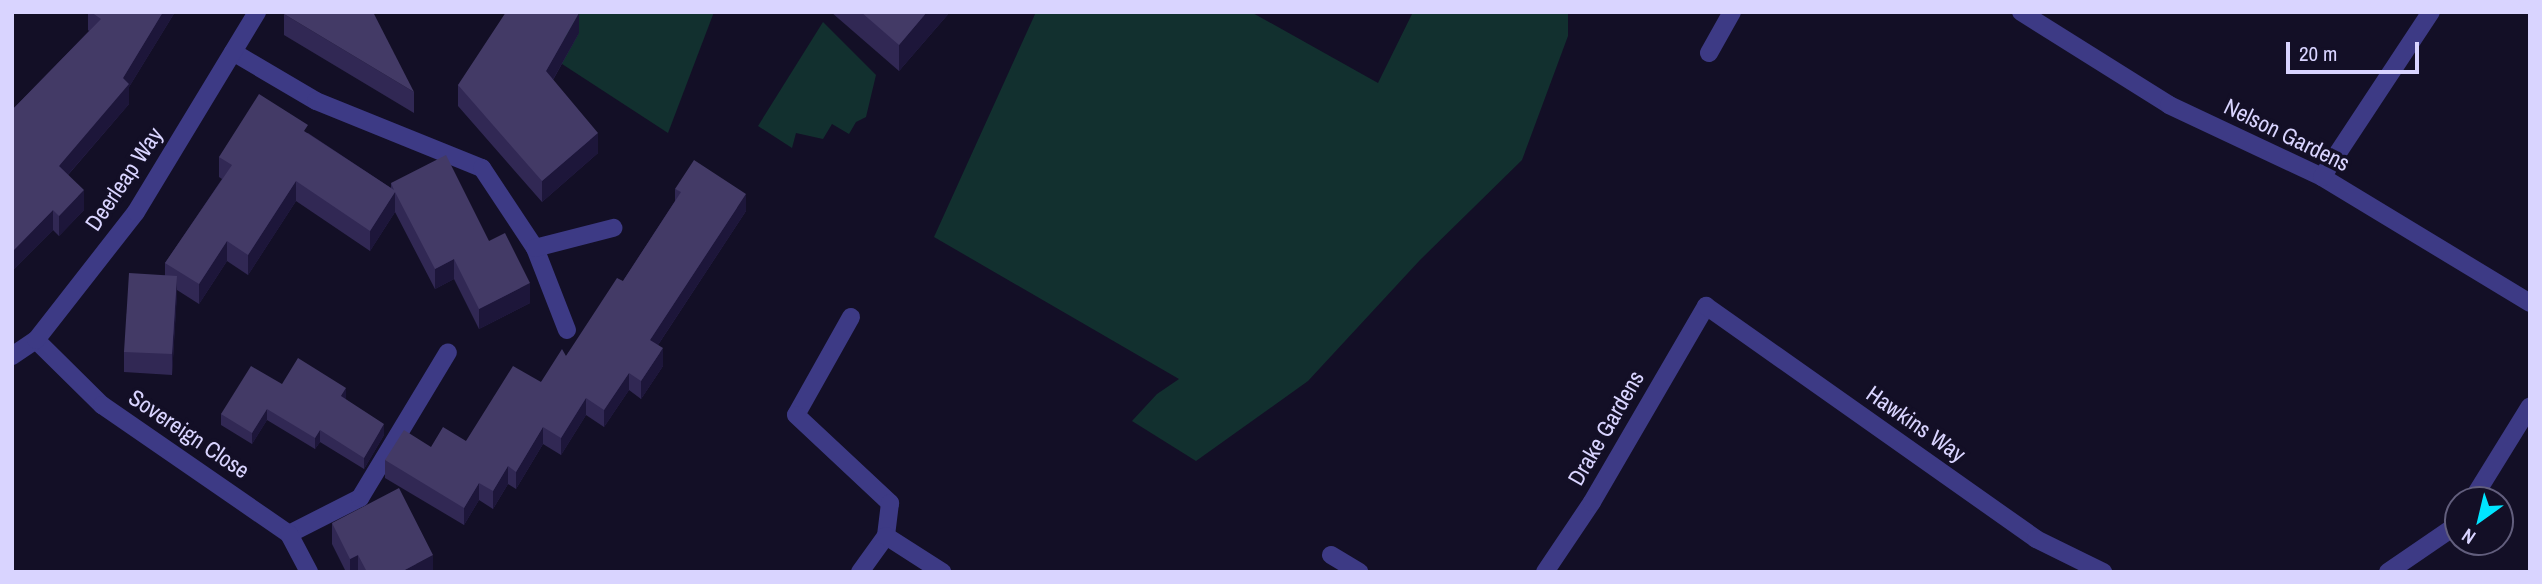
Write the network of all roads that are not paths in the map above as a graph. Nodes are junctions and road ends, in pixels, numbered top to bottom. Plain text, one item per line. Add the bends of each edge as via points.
1 (257, 12) edge
2 (1732, 12) edge
3 (2021, 12) edge
4 (2431, 12) edge
5 (233, 52) junction
6 (1709, 53) dead end
7 (2322, 177) junction
8 (613, 228) dead end
9 (535, 248) junction
10 (2530, 303) edge
11 (1706, 306) joint
12 (851, 317) dead end
13 (567, 330) dead end
14 (36, 340) junction
15 (448, 352) dead end
16 (12, 356) edge
17 (2530, 406) edge
18 (2481, 486) edge
19 (289, 534) junction
20 (2444, 534) edge
21 (886, 536) junction
22 (1331, 555) dead end
23 (309, 572) edge
24 (860, 572) edge
25 (942, 572) edge
26 (1359, 572) edge
27 (1545, 572) edge
28 (2103, 572) edge
29 (2388, 572) edge

1 - 5 street, Deerleap Way
2 - 6 street
3 - 7 street, Nelson Gardens via 2169,104
4 - 7 street
5 - 9 street via 316,101 482,168
5 - 14 street, Deerleap Way via 136,212
7 - 10 street, Nelson Gardens
8 - 9 street
9 - 13 street
11 - 27 street, Drake Gardens via 1592,502
11 - 28 street, Hawkins Way via 2036,539
12 - 21 street via 796,415 890,503
14 - 16 street, Deerleap Way
14 - 19 street, Sovereign Close via 102,405
15 - 19 street via 360,498
17 - 18 street
19 - 23 street, Sovereign Close
20 - 29 street
21 - 24 street
21 - 25 street
22 - 26 street

